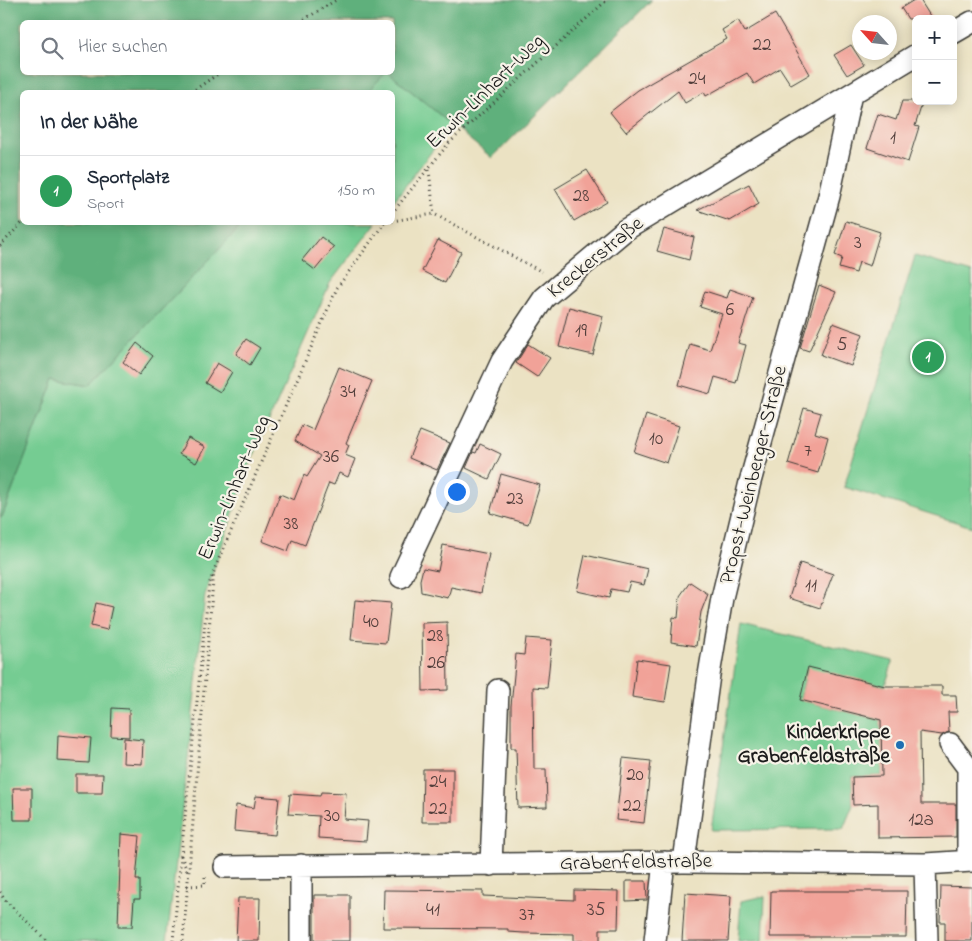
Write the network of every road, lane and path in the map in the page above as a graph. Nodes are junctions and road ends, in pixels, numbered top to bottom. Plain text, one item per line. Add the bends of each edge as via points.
1 (336, 0) edge
2 (607, 0) edge
3 (303, 20) edge
4 (972, 22) edge
5 (957, 31) edge
6 (912, 57) edge
7 (216, 75) edge
8 (194, 90) edge
9 (851, 94) junction
10 (428, 169) junction
11 (395, 209) edge
12 (434, 214) junction
13 (395, 220) edge
14 (20, 225) edge
15 (384, 225) edge
16 (0, 246) edge
17 (562, 283) junction
18 (214, 570) junction
19 (401, 577) dead end
20 (498, 690) dead end
21 (950, 744) dead end
22 (181, 856) junction
23 (970, 861) edge
24 (674, 862) junction
25 (925, 864) junction
26 (301, 865) junction
27 (492, 865) junction
28 (225, 867) dead end
29 (188, 874) junction
30 (205, 885) dead end
31 (187, 886) junction
32 (0, 892) edge
33 (47, 941) edge
34 (173, 941) edge
35 (183, 941) edge
36 (301, 941) edge
37 (655, 941) edge
38 (927, 941) edge

1 - 3 path
2 - 10 path, Erwin-Linhart-Weg via 449,143
4 - 5 street
6 - 9 street, Kreckerstraße
7 - 8 path
9 - 17 street, Kreckerstraße via 625,230
9 - 24 street, Propst-Weinberger-Straße via 829,196 750,482 722,598
10 - 11 path, Erwin-Linhart-Weg
10 - 12 path
12 - 13 path
12 - 17 path
14 - 16 path
15 - 18 path, Erwin-Linhart-Weg via 337,288
17 - 19 street, Kreckerstraße via 544,298 502,361
18 - 22 path via 209,585
18 - 29 path, Erwin-Linhart-Weg
20 - 27 street
21 - 23 street via 968,768
22 - 29 path
22 - 34 path
23 - 25 street, Grabenfeldstraße
24 - 25 street, Grabenfeldstraße
24 - 27 street, Grabenfeldstraße
24 - 37 street, Propst-Weinberger-Straße
25 - 38 street
26 - 27 street, Grabenfeldstraße
26 - 28 street, Grabenfeldstraße
26 - 36 street
29 - 31 path, Erwin-Linhart-Weg
30 - 31 path
31 - 35 path, Erwin-Linhart-Weg
32 - 33 path

